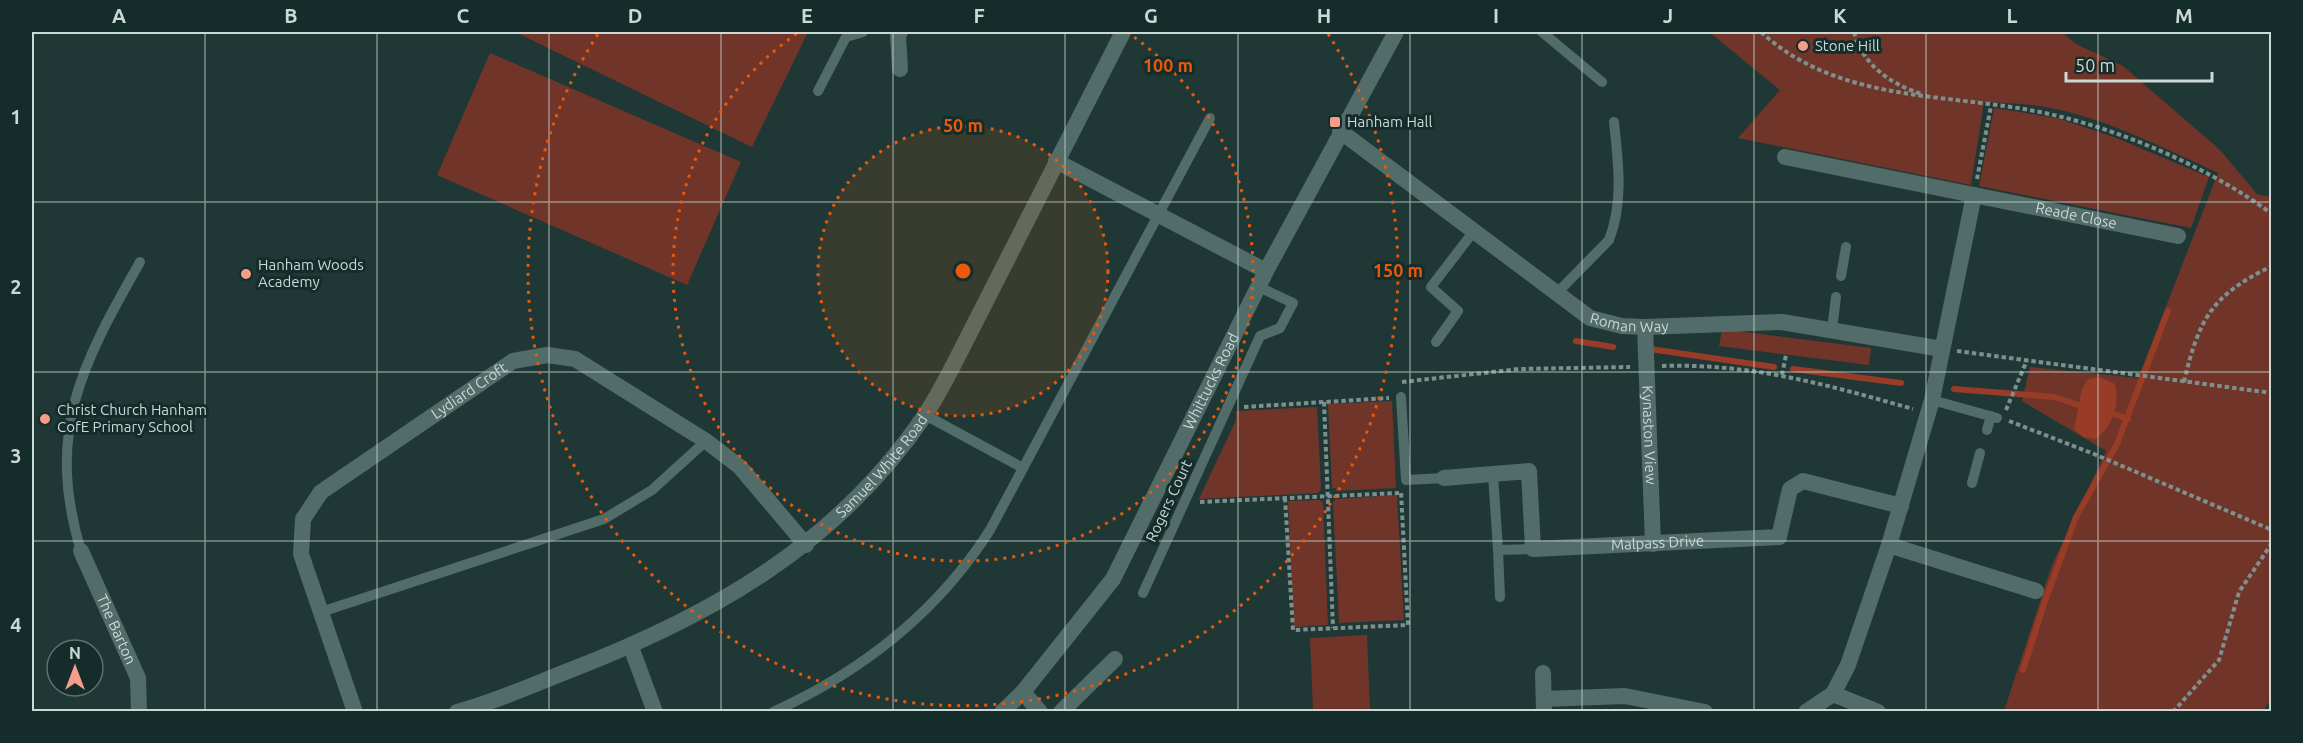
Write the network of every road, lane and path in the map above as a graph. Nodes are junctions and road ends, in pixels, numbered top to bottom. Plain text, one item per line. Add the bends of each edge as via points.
1 (863, 32) edge
2 (1123, 32) edge
3 (1396, 32) edge
4 (1542, 32) edge
5 (1761, 32) edge
6 (1854, 32) edge
7 (894, 33) edge
8 (900, 69) dead end
9 (1602, 82) dead end
10 (818, 91) dead end
11 (1930, 97) junction
12 (1991, 106) junction
13 (1210, 118) dead end
14 (1614, 122) dead end
15 (1340, 131) junction
16 (1785, 157) dead end
17 (1056, 161) junction
18 (1974, 195) junction
19 (2271, 214) edge
20 (1157, 215) junction
21 (1474, 231) junction
22 (2178, 236) dead end
23 (1846, 247) dead end
24 (140, 262) dead end
25 (2271, 266) edge
26 (1266, 271) junction
27 (1841, 276) dead end
28 (1259, 287) junction
29 (1557, 293) junction
30 (1836, 297) dead end
31 (1645, 327) junction
32 (1832, 330) junction
33 (1436, 342) dead end
34 (1942, 350) junction
35 (1786, 355) dead end
36 (2026, 360) junction
37 (1647, 366) junction
38 (1782, 375) junction
39 (2184, 382) junction
40 (2271, 393) edge
41 (1401, 397) junction
42 (2010, 401) dead end
43 (1324, 402) junction
44 (1930, 407) junction
45 (1227, 408) junction
46 (926, 415) junction
47 (1994, 417) junction
48 (1988, 430) dead end
49 (706, 441) junction
50 (1980, 453) dead end
51 (1023, 468) junction
52 (1492, 474) junction
53 (1444, 478) joint
54 (1406, 480) junction
55 (1972, 483) dead end
56 (1401, 492) junction
57 (1328, 496) junction
58 (1285, 498) junction
59 (1184, 503) junction
60 (1901, 506) junction
61 (2271, 530) edge
62 (2271, 543) edge
63 (1653, 544) junction
64 (806, 545) junction
65 (1889, 545) junction
66 (1533, 549) junction
67 (1498, 550) junction
68 (81, 551) joint
69 (2036, 591) dead end
70 (1143, 593) dead end
71 (1500, 597) dead end
72 (321, 612) junction
73 (1334, 628) junction
74 (631, 647) junction
75 (1115, 659) dead end
76 (1543, 673) dead end
77 (1023, 692) junction
78 (1833, 694) junction
79 (1544, 705) edge
80 (140, 711) edge
81 (355, 711) edge
82 (457, 711) edge
83 (655, 711) edge
84 (773, 711) edge
85 (1002, 711) edge
86 (1040, 711) edge
87 (1061, 711) edge
88 (1705, 711) edge
89 (1806, 711) edge
90 (1878, 711) edge
91 (2173, 711) edge

1 - 10 lane via 846,38
2 - 17 street, Samuel White Road
3 - 15 street, Whittucks Road
4 - 9 lane
5 - 11 path via 1796,58 1850,83
6 - 11 path via 1877,71 1903,88
7 - 8 street
11 - 12 path
12 - 18 path
12 - 19 path via 2058,116 2112,133 2187,163 2251,198
13 - 20 lane
14 - 29 lane via 1620,184 1612,232 1609,240
15 - 21 street, Roman Way
15 - 26 street, Whittucks Road
16 - 18 street, Reade Close
17 - 20 street
17 - 46 street, Samuel White Road
18 - 22 street, Reade Close
18 - 34 street
20 - 26 street
20 - 51 lane
21 - 29 street, Roman Way
21 - 33 lane via 1431,287 1458,311
23 - 27 lane
24 - 68 lane via 88,360 69,422 66,482
25 - 39 path via 2221,296 2203,322
26 - 28 street, Whittucks Road
28 - 45 lane, Rogers Court via 1293,303 1280,328 1260,336
28 - 77 street, Whittucks Road via 1113,579
29 - 31 street, Roman Way via 1590,318
30 - 32 lane
31 - 32 street, Roman Way via 1782,322
31 - 37 street, Kynaston View
32 - 34 street, Roman Way
34 - 36 path
34 - 44 street
35 - 38 path
36 - 39 path
36 - 42 path
37 - 38 path via 1705,364
37 - 41 path via 1519,369 1400,382
37 - 63 street, Kynaston View
38 - 44 path
39 - 40 path
41 - 43 path
41 - 54 lane
43 - 45 path
43 - 57 path
44 - 47 lane
44 - 60 street
45 - 59 lane, Rogers Court
46 - 51 lane
46 - 64 street, Samuel White Road via 859,495
47 - 48 lane
47 - 61 path via 2094,454
49 - 64 street, Lydiard Croft via 740,467
49 - 72 lane via 652,490 604,519
49 - 72 street, Lydiard Croft via 575,360 547,355 513,361 321,492 303,519 300,554
50 - 55 lane
51 - 84 lane via 967,567 928,610 859,663
52 - 53 street
52 - 66 street via 1529,471
52 - 67 lane
53 - 54 lane
54 - 56 path
56 - 57 path
56 - 73 path via 1408,625
57 - 58 path
57 - 73 path
58 - 59 path
58 - 73 path via 1293,630
59 - 70 lane, Rogers Court
60 - 63 street, Malpass Drive via 1803,481 1790,489 1779,537
60 - 65 street
62 - 91 path via 2239,592 2219,660
63 - 66 street, Malpass Drive
64 - 74 street, Samuel White Road via 726,599
65 - 69 street
65 - 78 street via 1848,665
66 - 67 lane
67 - 71 lane
68 - 80 street, The Barton via 138,678
72 - 81 street, Lydiard Croft
74 - 82 street, Samuel White Road
74 - 83 street
75 - 87 street
76 - 79 street
77 - 85 street, Whittucks Road
77 - 86 street
78 - 89 street
78 - 90 street
79 - 88 street via 1625,696

